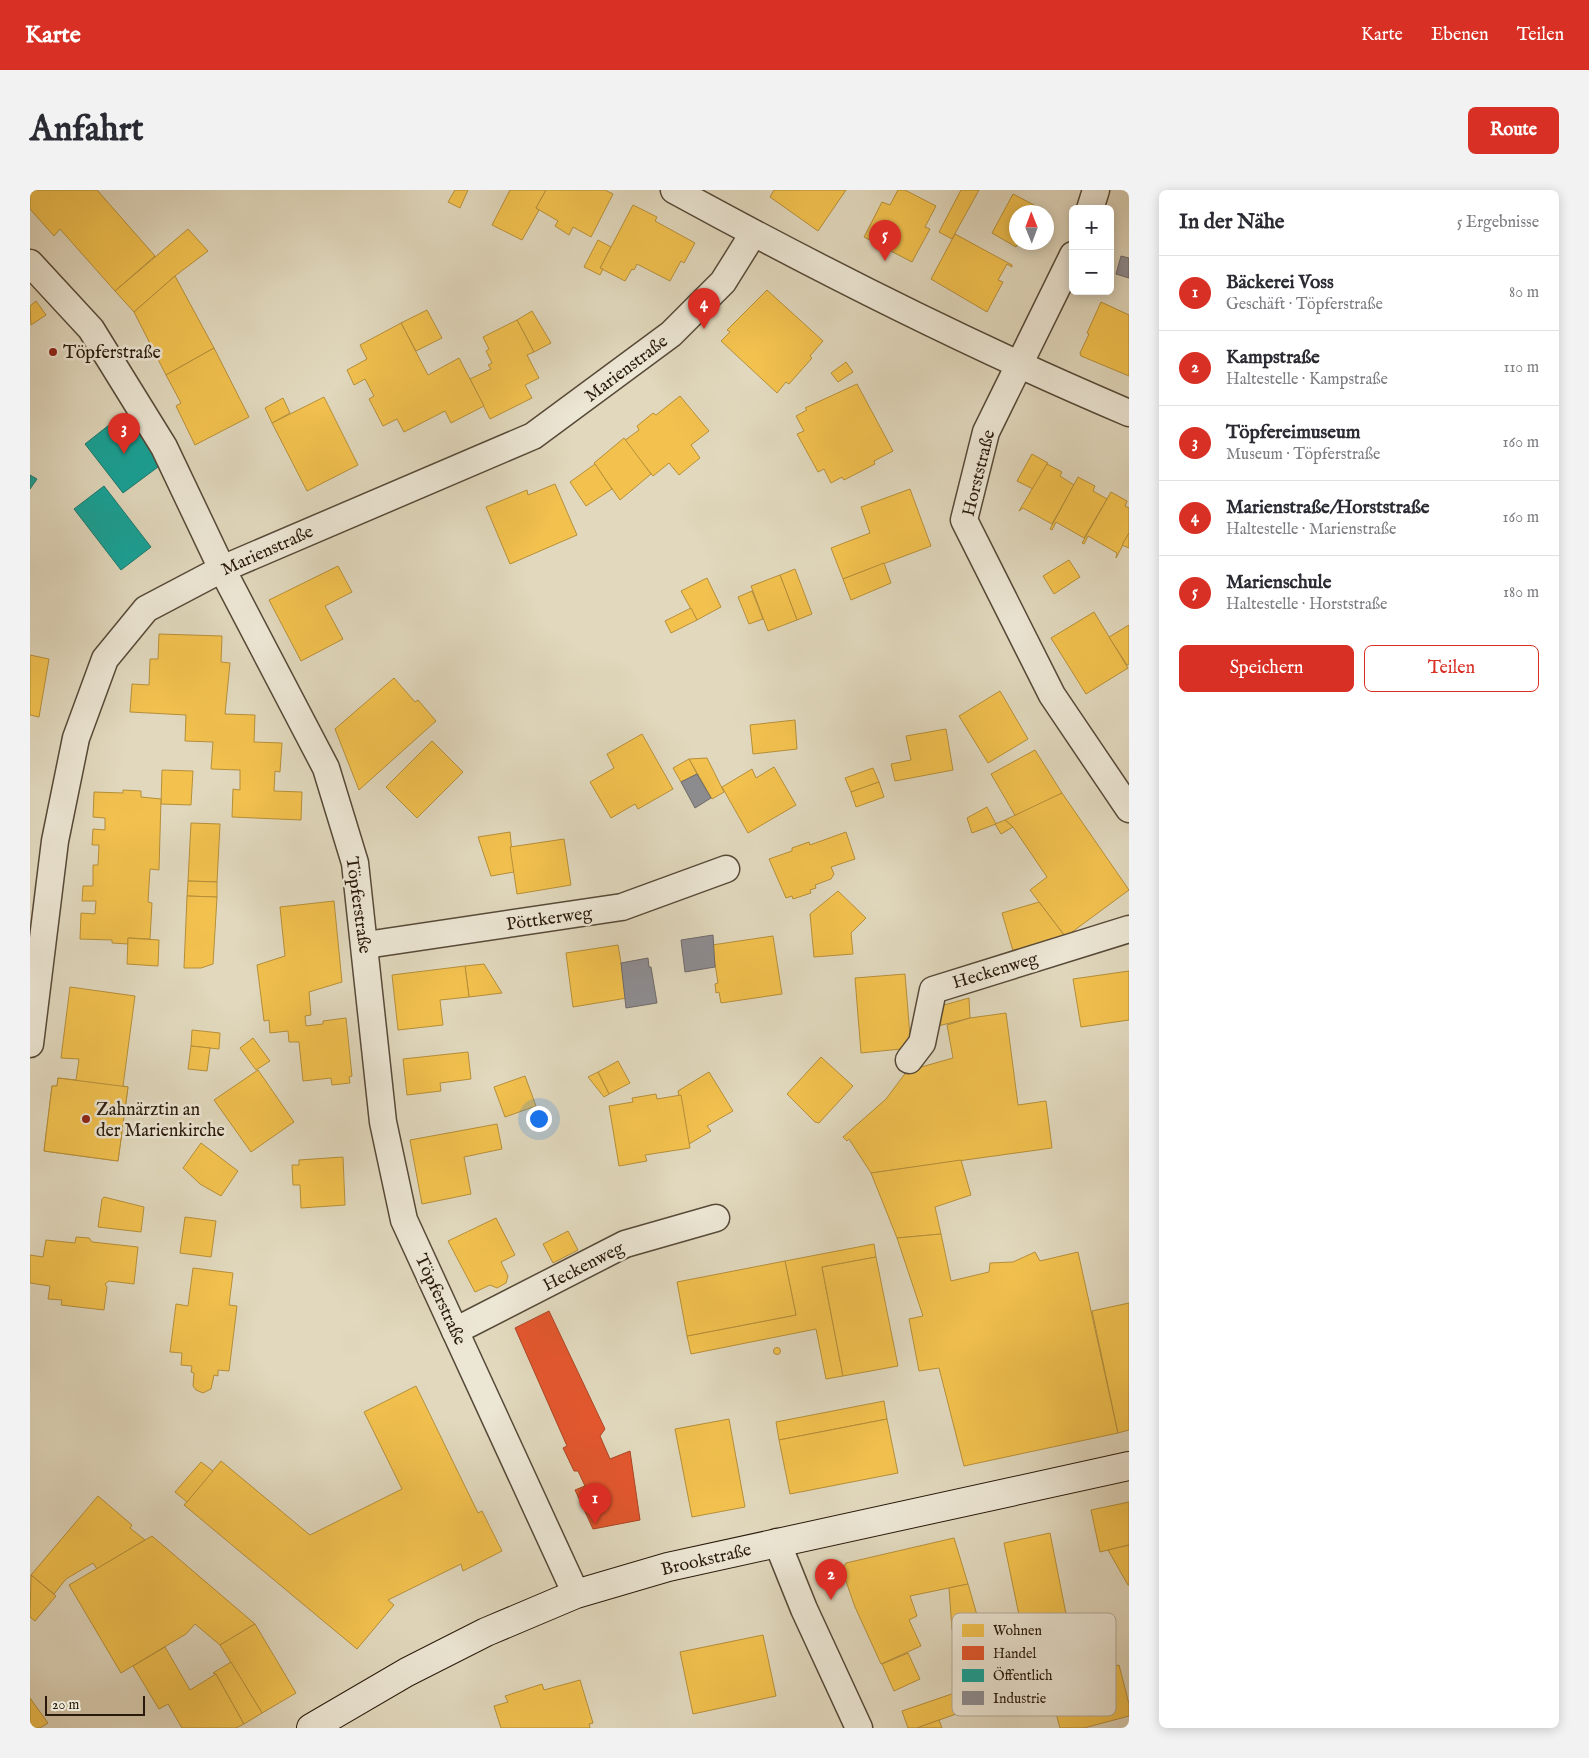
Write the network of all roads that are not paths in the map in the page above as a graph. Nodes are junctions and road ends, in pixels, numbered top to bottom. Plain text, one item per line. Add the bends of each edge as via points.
1 (674, 190) edge
2 (1096, 190) edge
3 (1091, 205) edge
4 (753, 234) junction
5 (30, 262) edge
6 (1069, 263) edge
7 (1018, 366) junction
8 (1129, 413) edge
9 (222, 569) junction
10 (1129, 809) edge
11 (726, 869) dead end
12 (1129, 929) edge
13 (366, 945) junction
14 (30, 1044) edge
15 (909, 1060) dead end
16 (716, 1218) dead end
17 (456, 1331) junction
18 (1129, 1466) edge
19 (777, 1542) junction
20 (576, 1594) junction
21 (311, 1728) edge
22 (859, 1728) edge

1 - 4 street
2 - 3 street
4 - 7 street
4 - 9 street, Marienstraße via 723,282 671,334 533,436
5 - 9 street, Töpferstraße via 91,329 164,447
6 - 7 street, Horststraße
7 - 8 street
7 - 10 street, Horststraße via 986,432 964,520 1052,695
9 - 13 street, Töpferstraße via 326,768 355,863
9 - 14 street, Marienstraße via 146,609 105,659 76,738 55,841
11 - 13 street, Pöttkerweg via 622,907
12 - 15 street, Heckenweg via 932,990 922,1042
13 - 17 street, Töpferstraße via 384,1122 404,1220
16 - 17 street, Heckenweg via 625,1244
17 - 20 street, Töpferstraße
18 - 19 main road, Brookstraße
19 - 20 main road, Brookstraße via 660,1569
19 - 22 street
20 - 21 main road, Brookstraße via 495,1628 408,1672

